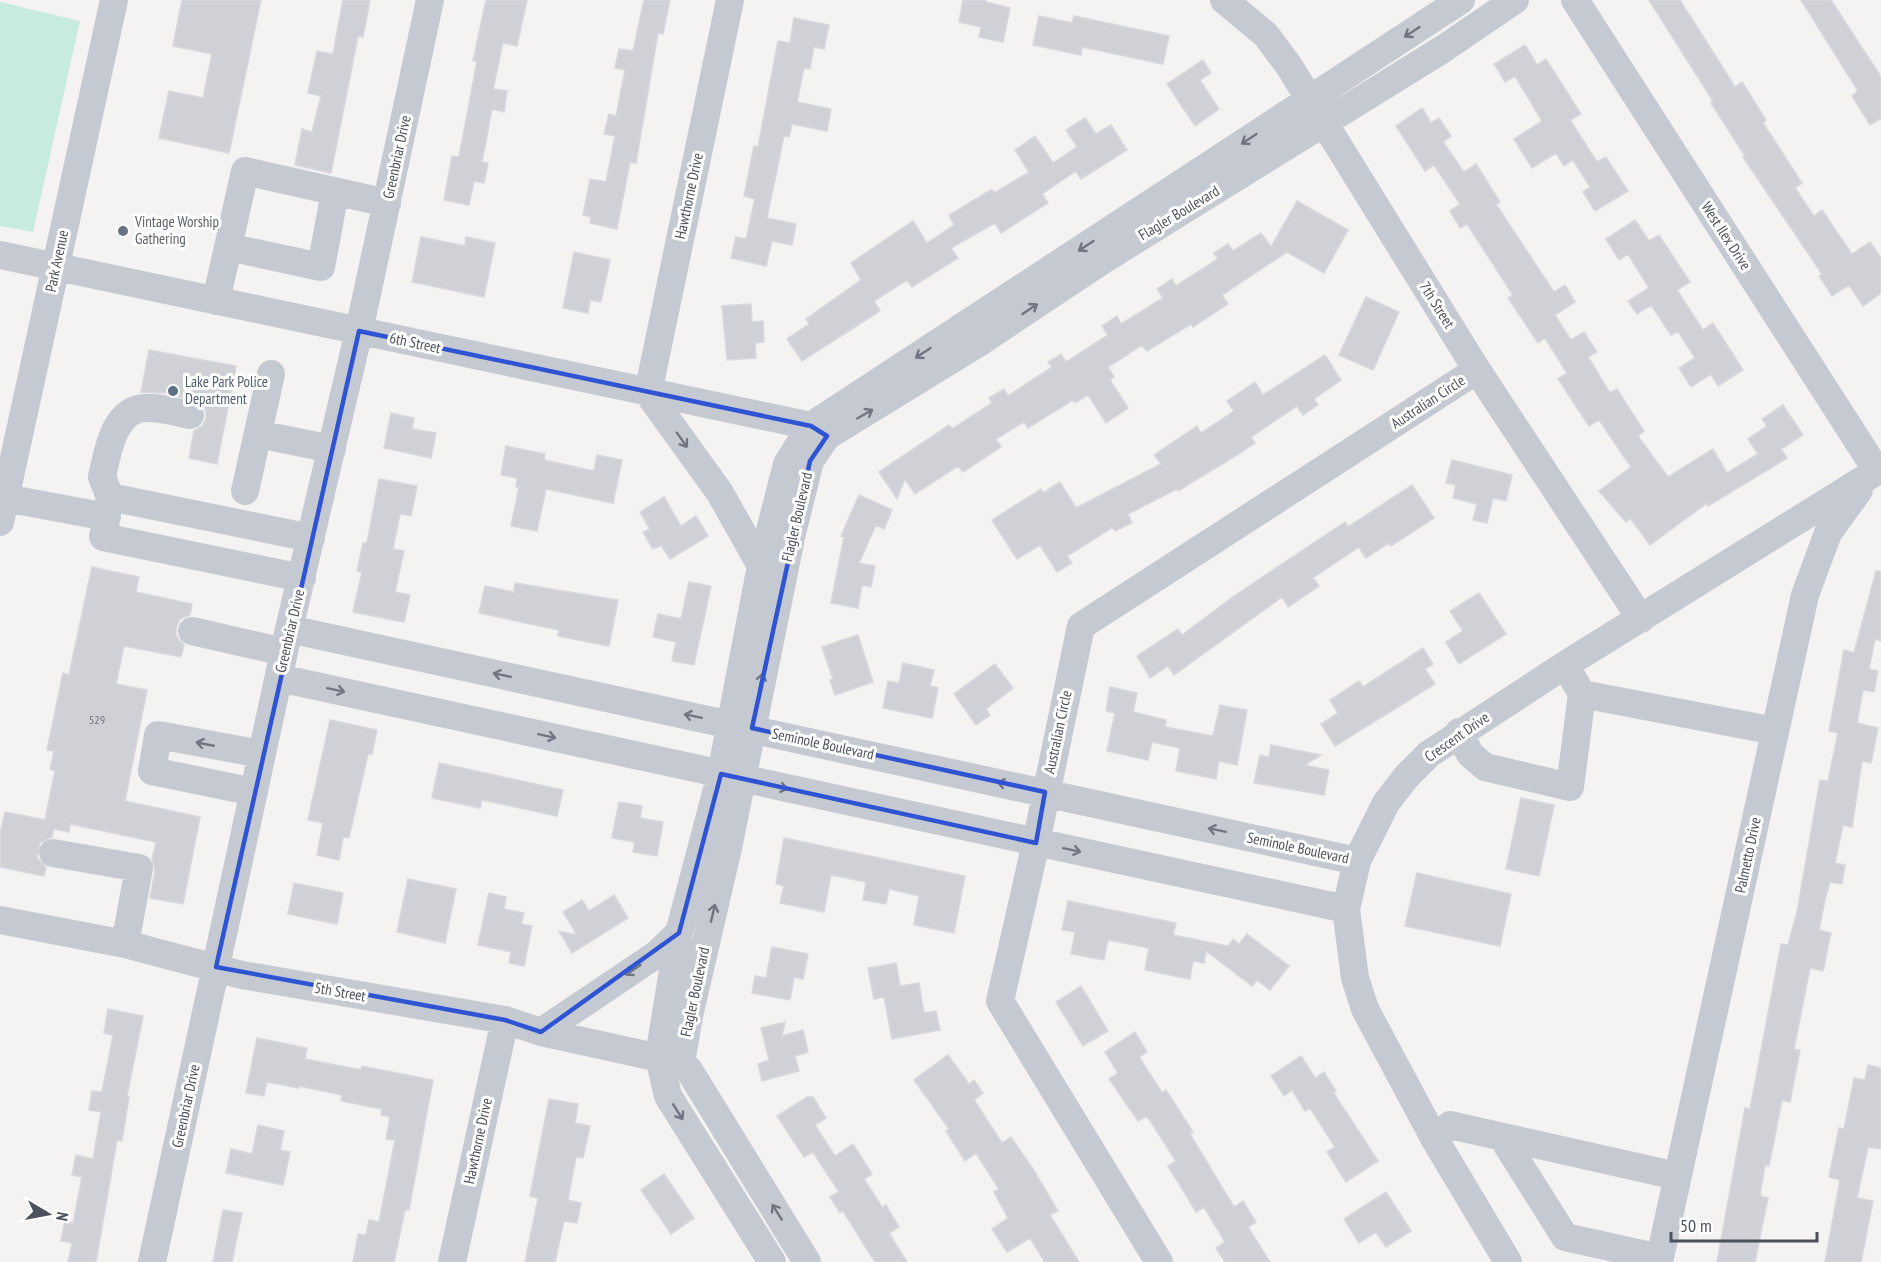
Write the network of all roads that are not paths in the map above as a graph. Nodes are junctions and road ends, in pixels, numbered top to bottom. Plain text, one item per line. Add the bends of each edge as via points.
1 (114, 0) edge
2 (430, 0) edge
3 (730, 0) edge
4 (1224, 0) edge
5 (1461, 0) edge
6 (1515, 0) edge
7 (1575, 0) edge
8 (1318, 110) junction
9 (335, 192) junction
10 (387, 203) junction
11 (228, 247) junction
12 (0, 255) edge
13 (56, 267) junction
14 (216, 301) junction
15 (359, 331) junction
16 (1477, 370) junction
17 (271, 374) dead end
18 (648, 393) junction
19 (189, 415) dead end
20 (819, 431) junction
21 (258, 434) junction
22 (332, 449) junction
23 (1879, 470) edge
24 (245, 490) dead end
25 (109, 507) junction
26 (3, 510) edge
27 (311, 538) junction
28 (761, 566) junction
29 (302, 578) junction
30 (1641, 619) junction
31 (192, 631) dead end
32 (284, 653) junction
33 (1565, 665) junction
34 (1582, 694) junction
35 (741, 726) junction
36 (1775, 731) junction
37 (1460, 732) junction
38 (262, 754) junction
39 (730, 776) junction
40 (254, 792) junction
41 (1045, 792) junction
42 (1036, 843) junction
43 (53, 853) dead end
44 (1357, 861) junction
45 (1346, 909) junction
46 (0, 920) edge
47 (679, 933) junction
48 (125, 944) junction
49 (216, 967) junction
50 (505, 1020) junction
51 (541, 1032) junction
52 (670, 1060) junction
53 (1502, 1137) junction
54 (1434, 1138) junction
55 (1677, 1176) junction
56 (1660, 1260) edge
57 (152, 1262) edge
58 (452, 1262) edge
59 (772, 1262) edge
60 (807, 1262) edge
61 (1159, 1262) edge
62 (1508, 1262) edge

1 - 13 street, Park Avenue
2 - 10 street, Greenbriar Drive
3 - 18 street, Hawthorne Drive
4 - 8 street, 7th Street via 1266,35
5 -> 8 street, Flagler Boulevard
6 - 8 street, Flagler Boulevard via 1443,49
7 - 23 street, West Ilex Drive
8 - 16 street, 7th Street
8 - 20 street, Flagler Boulevard
9 - 10 street
9 - 11 street via 245,171
9 - 11 street via 321,267
10 - 15 street, Greenbriar Drive
11 - 14 street
12 - 13 street, 6th Street
13 - 14 street, 6th Street
13 - 26 street, Park Avenue
14 - 15 street, 6th Street
15 - 18 street, 6th Street
15 - 22 street, Greenbriar Drive
16 - 30 street, 7th Street
16 - 41 street, Australian Circle via 1081,626
17 - 21 street
18 - 20 street, 6th Street
18 -> 28 street via 720,494
19 - 25 street via 137,410 117,426 102,477
20 - 28 street, Flagler Boulevard via 787,464
35 -> 20 street, Flagler Boulevard
21 - 22 street
21 - 24 street
22 - 27 street, Greenbriar Drive
23 - 30 street, Crescent Drive
23 - 36 street, Palmetto Drive via 1840,514 1814,564
25 - 26 street
25 - 27 street
25 - 29 street via 103,537
27 - 29 street, Greenbriar Drive
28 - 35 street, Flagler Boulevard
29 - 32 street, Greenbriar Drive
30 - 33 street, Crescent Drive
31 - 32 street
35 -> 32 street, Seminole Boulevard
32 - 38 street, Greenbriar Drive
32 -> 39 street
33 - 34 street
33 - 37 street, Crescent Drive
34 - 36 street
34 - 37 street via 1570,787 1485,767 1470,754
35 - 39 street, Flagler Boulevard
41 -> 35 street, Seminole Boulevard
36 - 55 street, Palmetto Drive
37 - 44 street, Crescent Drive via 1406,777 1386,803
38 - 40 street, Greenbriar Drive
38 -> 40 street via 158,735 152,771
39 -> 42 street
39 - 47 street, Flagler Boulevard
52 -> 39 street, Flagler Boulevard
40 - 49 street, Greenbriar Drive
41 - 42 street, Australian Circle
44 -> 41 street, Seminole Boulevard
42 -> 45 street
42 - 61 street, Australian Circle via 1000,1001
43 - 48 street via 139,868
44 - 45 street, Crescent Drive
45 - 54 street, Crescent Drive via 1355,978 1365,1009
46 - 48 street, 5th Street
47 -> 51 street via 657,954
47 - 52 street, Flagler Boulevard
48 - 49 street, 5th Street
49 - 50 street, 5th Street via 242,975
49 - 57 street, Greenbriar Drive
50 - 51 street, 5th Street
50 - 58 street, Hawthorne Drive
51 - 52 street, 5th Street
52 -> 59 street, Flagler Boulevard via 668,1096
60 -> 52 street via 689,1070
53 - 54 street via 1450,1125
53 - 55 street
53 - 56 street via 1564,1237
54 - 62 street, Crescent Drive
55 - 56 street, Palmetto Drive

